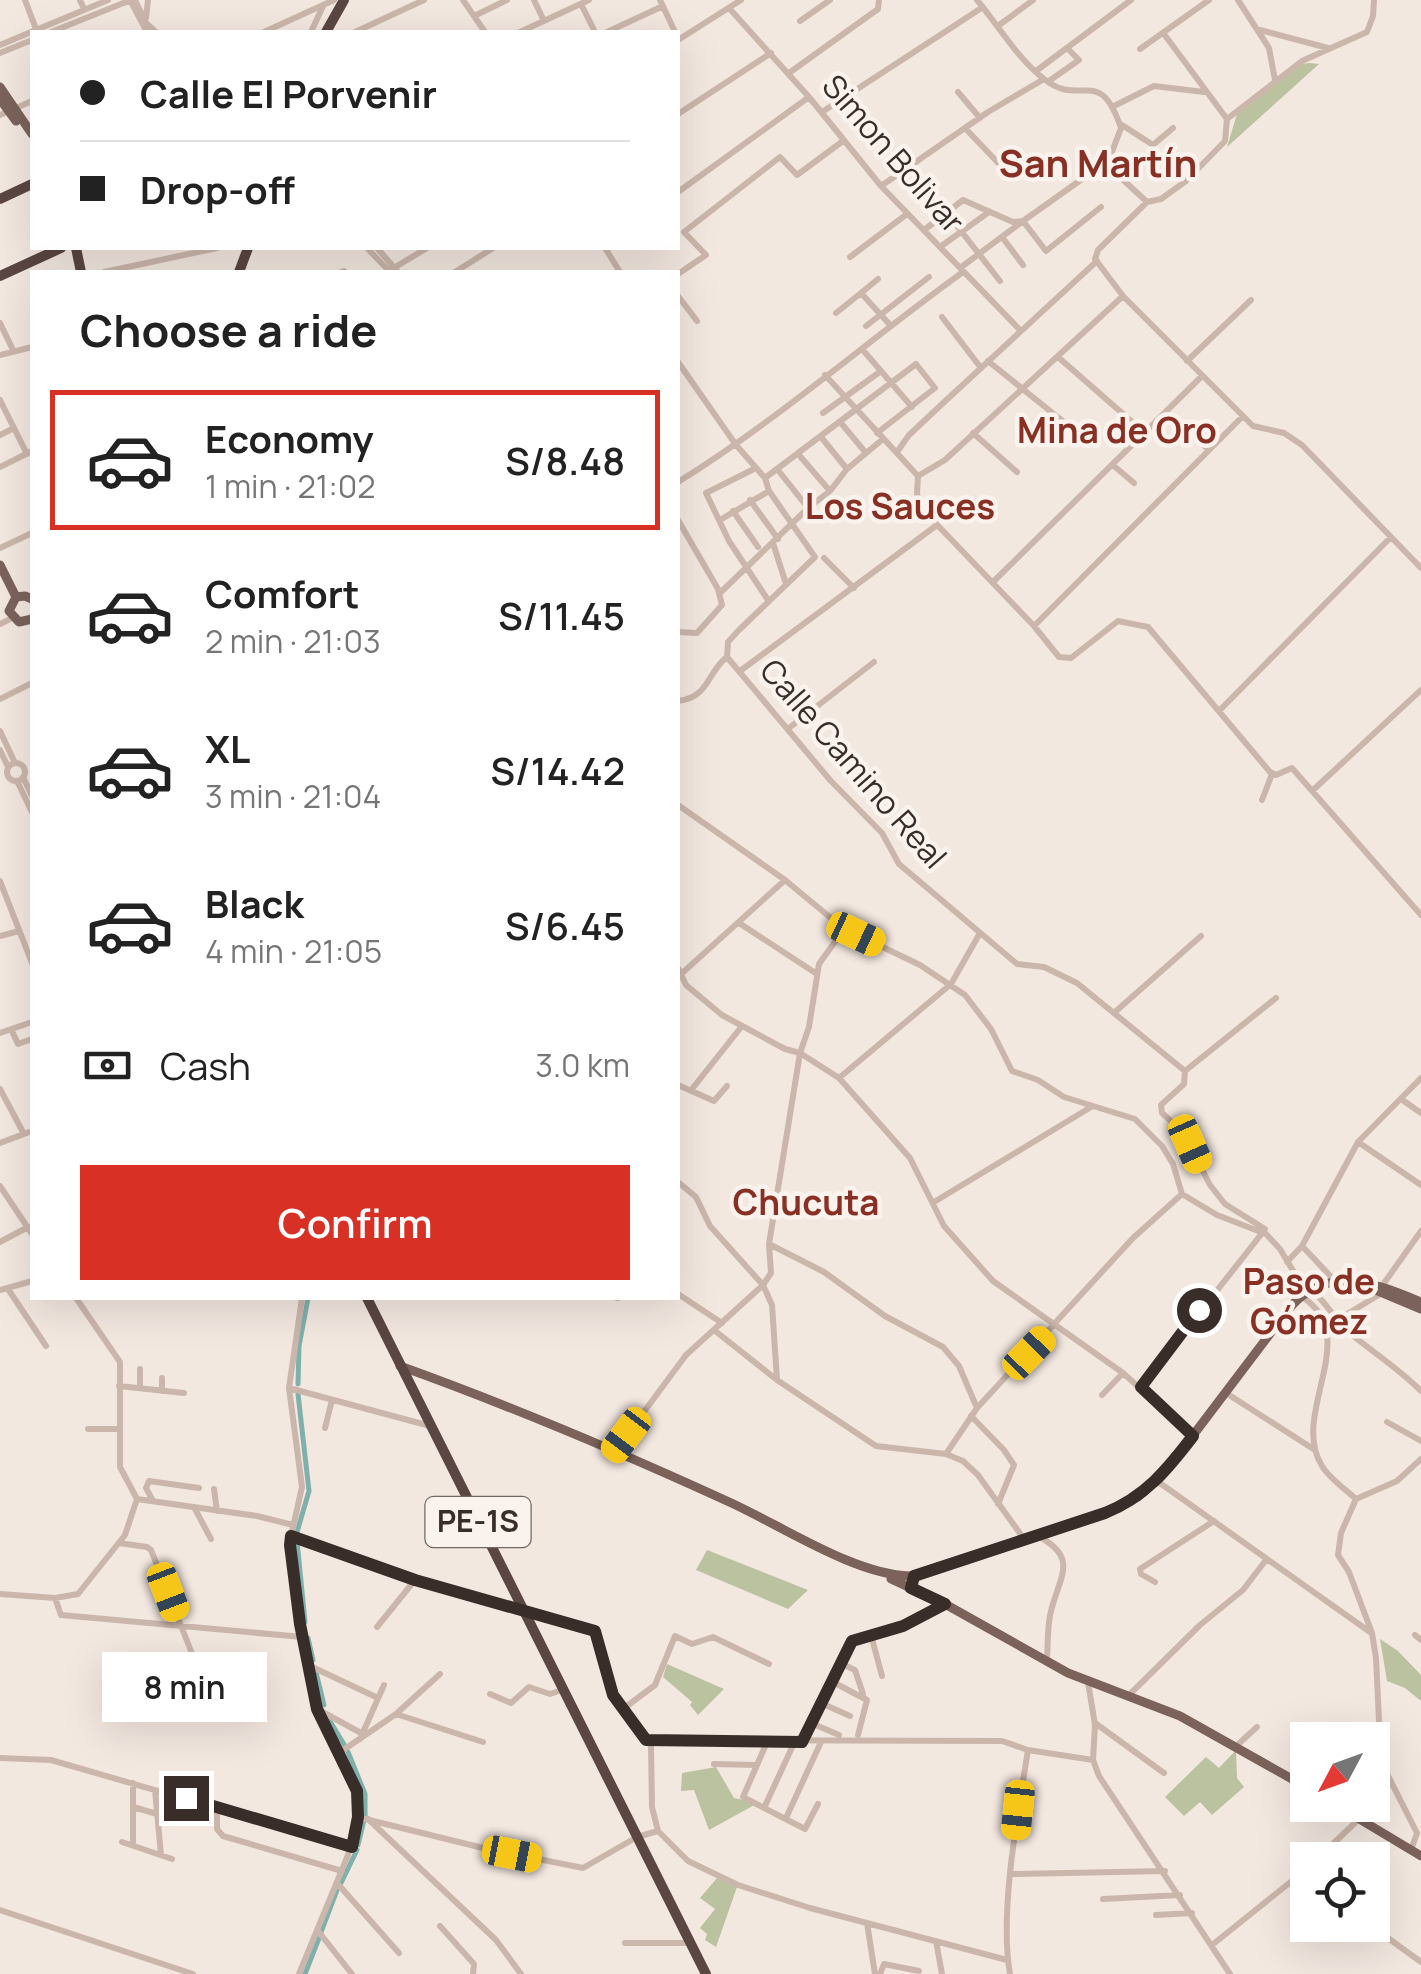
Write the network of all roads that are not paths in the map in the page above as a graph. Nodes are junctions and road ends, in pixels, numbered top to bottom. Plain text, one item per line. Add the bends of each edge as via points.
1 (25, 0) edge
2 (80, 0) edge
3 (108, 0) edge
4 (131, 0) edge
5 (148, 0) edge
6 (334, 0) edge
7 (344, 0) edge
8 (424, 0) edge
9 (463, 0) edge
10 (507, 0) edge
11 (534, 0) edge
12 (741, 0) edge
13 (830, 0) edge
14 (879, 0) edge
15 (977, 0) edge
16 (1033, 0) edge
17 (1130, 0) edge
18 (1208, 0) edge
19 (1238, 0) edge
20 (1374, 0) edge
21 (585, 2) edge
22 (662, 3) edge
23 (728, 8) junction
24 (983, 8) junction
25 (84, 10) junction
26 (315, 13) junction
27 (474, 16) junction
28 (800, 20) dead end
29 (544, 21) junction
30 (998, 26) junction
31 (147, 28) edge
32 (36, 29) joint
33 (55, 30) edge
34 (269, 30) edge
35 (311, 30) edge
36 (327, 30) edge
37 (359, 30) edge
38 (484, 30) edge
39 (524, 30) edge
40 (594, 30) edge
41 (610, 30) edge
42 (674, 30) edge
43 (1260, 30) junction
44 (30, 32) edge
45 (1164, 34) junction
46 (680, 35) edge
47 (30, 41) edge
48 (1067, 48) junction
49 (1140, 48) dead end
50 (1329, 48) junction
51 (0, 49) edge
52 (771, 53) junction
53 (1036, 71) junction
54 (789, 73) junction
55 (1275, 80) junction
56 (1046, 81) junction
57 (0, 87) edge
58 (958, 92) dead end
59 (1205, 92) junction
60 (810, 97) junction
61 (0, 98) edge
62 (30, 101) edge
63 (1112, 106) junction
64 (7, 112) edge
65 (822, 112) junction
66 (680, 113) edge
67 (980, 118) junction
68 (1226, 120) junction
69 (1120, 123) junction
70 (966, 128) junction
71 (1173, 128) dead end
72 (30, 132) edge
73 (30, 141) edge
74 (843, 141) junction
75 (1106, 162) junction
76 (1002, 167) dead end
77 (30, 185) edge
78 (881, 186) junction
79 (680, 191) edge
80 (0, 199) edge
81 (1147, 202) junction
82 (1101, 207) dead end
83 (947, 212) junction
84 (989, 212) junction
85 (907, 214) junction
86 (1023, 221) junction
87 (924, 230) junction
88 (962, 231) junction
89 (1002, 237) junction
90 (940, 248) junction
91 (57, 250) edge
92 (208, 250) edge
93 (369, 250) edge
94 (424, 250) edge
95 (491, 250) edge
96 (980, 254) junction
97 (850, 257) dead end
98 (1096, 258) junction
99 (1023, 265) dead end
100 (113, 270) edge
101 (391, 270) edge
102 (394, 270) edge
103 (458, 270) edge
104 (961, 270) junction
105 (680, 273) edge
106 (0, 276) edge
107 (928, 277) dead end
108 (878, 279) dead end
109 (1000, 281) dead end
110 (861, 292) junction
111 (1123, 296) junction
112 (680, 299) edge
113 (1252, 300) dead end
114 (836, 313) dead end
115 (880, 314) junction
116 (942, 317) dead end
117 (697, 321) dead end
118 (0, 323) edge
119 (866, 326) dead end
120 (890, 326) junction
121 (1021, 331) junction
122 (30, 347) edge
123 (862, 349) junction
124 (13, 350) junction
125 (0, 355) edge
126 (1058, 357) junction
127 (1187, 361) junction
128 (984, 364) junction
129 (680, 365) edge
130 (880, 371) junction
131 (825, 376) junction
132 (1202, 376) junction
133 (689, 380) junction
134 (894, 384) junction
135 (680, 385) edge
136 (1020, 390) junction
137 (846, 396) junction
138 (0, 400) edge
139 (912, 407) junction
140 (857, 411) junction
141 (1166, 412) junction
142 (824, 413) dead end
143 (1243, 416) junction
144 (841, 423) junction
145 (1070, 426) dead end
146 (14, 428) junction
147 (973, 433) junction
148 (1146, 434) junction
149 (0, 435) edge
150 (880, 436) junction
151 (821, 437) junction
152 (736, 446) junction
153 (1210, 450) junction
154 (30, 452) edge
155 (897, 452) junction
156 (866, 453) junction
157 (798, 455) junction
158 (1114, 466) junction
159 (0, 467) edge
160 (754, 468) junction
161 (847, 469) junction
162 (778, 470) junction
163 (1017, 472) dead end
164 (918, 476) junction
165 (765, 478) junction
166 (680, 481) edge
167 (1134, 483) dead end
168 (768, 491) junction
169 (830, 491) junction
170 (750, 500) junction
171 (808, 508) junction
172 (733, 511) junction
173 (720, 520) junction
174 (680, 523) edge
175 (937, 525) junction
176 (792, 526) junction
177 (30, 535) edge
178 (1391, 537) junction
179 (776, 541) junction
180 (758, 548) dead end
181 (0, 550) edge
182 (824, 558) dead end
183 (0, 565) edge
184 (748, 567) junction
185 (1421, 568) edge
186 (993, 582) junction
187 (786, 584) junction
188 (5, 587) edge
189 (854, 588) junction
190 (720, 593) junction
191 (16, 597) junction
192 (30, 598) edge
193 (768, 600) junction
194 (12, 618) junction
195 (30, 622) edge
196 (0, 624) edge
197 (1034, 626) junction
198 (680, 632) edge
199 (727, 657) junction
200 (874, 662) dead end
201 (740, 671) junction
202 (30, 684) edge
203 (1421, 690) edge
204 (0, 699) edge
205 (680, 701) edge
206 (1219, 712) junction
207 (789, 728) junction
208 (0, 731) edge
209 (0, 750) edge
210 (30, 765) edge
211 (24, 768) junction
212 (8, 771) edge
213 (1273, 774) junction
214 (20, 779) junction
215 (1312, 792) junction
216 (30, 793) edge
217 (1262, 800) dead end
218 (30, 806) edge
219 (680, 806) edge
220 (785, 880) junction
221 (0, 881) edge
222 (1421, 915) edge
223 (834, 920) junction
224 (738, 923) junction
225 (20, 931) junction
226 (980, 933) junction
227 (0, 936) edge
228 (1201, 936) dead end
229 (30, 958) edge
230 (680, 969) edge
231 (680, 973) edge
232 (818, 974) junction
233 (951, 984) junction
234 (1276, 998) dead end
235 (1115, 1012) junction
236 (30, 1023) edge
237 (742, 1026) junction
238 (11, 1029) junction
239 (0, 1033) edge
240 (30, 1040) edge
241 (800, 1053) junction
242 (1185, 1071) junction
243 (839, 1078) junction
244 (1421, 1078) edge
245 (680, 1085) edge
246 (726, 1086) dead end
247 (0, 1088) edge
248 (692, 1090) junction
249 (1401, 1098) junction
250 (1092, 1106) junction
251 (1421, 1113) edge
252 (28, 1132) edge
253 (1358, 1142) junction
254 (0, 1143) edge
255 (680, 1184) edge
256 (0, 1186) edge
257 (1421, 1186) edge
258 (1182, 1194) junction
259 (934, 1202) junction
260 (30, 1230) edge
261 (1421, 1232) edge
262 (1264, 1233) junction
263 (0, 1242) edge
264 (768, 1244) junction
265 (1302, 1246) junction
266 (1287, 1262) junction
267 (30, 1282) edge
268 (1339, 1282) junction
269 (763, 1285) junction
270 (4, 1289) edge
271 (1382, 1289) junction
272 (1307, 1294) junction
273 (680, 1295) edge
274 (77, 1300) edge
275 (302, 1300) edge
276 (367, 1300) edge
277 (1420, 1307) edge
278 (1339, 1319) junction
279 (722, 1323) junction
280 (1055, 1326) junction
281 (714, 1330) junction
282 (46, 1346) dead end
283 (400, 1366) junction
284 (140, 1369) dead end
285 (1123, 1373) junction
286 (162, 1378) dead end
287 (777, 1380) junction
288 (119, 1386) junction
289 (1141, 1387) junction
290 (140, 1388) junction
291 (289, 1388) junction
292 (162, 1390) junction
293 (1421, 1391) edge
294 (184, 1393) dead end
295 (1226, 1393) junction
296 (1102, 1395) dead end
297 (332, 1400) junction
298 (977, 1408) junction
299 (971, 1416) junction
300 (1388, 1422) dead end
301 (430, 1426) junction
302 (119, 1428) junction
303 (325, 1428) dead end
304 (88, 1429) dead end
305 (1193, 1436) junction
306 (1421, 1441) edge
307 (1316, 1450) junction
308 (614, 1452) junction
309 (946, 1454) junction
310 (1421, 1459) edge
311 (1157, 1481) junction
312 (199, 1488) dead end
313 (214, 1489) dead end
314 (137, 1499) junction
315 (1356, 1499) junction
316 (153, 1501) junction
317 (998, 1505) junction
318 (195, 1508) junction
319 (217, 1511) junction
320 (1214, 1522) junction
321 (293, 1524) junction
322 (291, 1536) junction
323 (1038, 1536) junction
324 (211, 1539) dead end
325 (1025, 1540) junction
326 (120, 1543) junction
327 (1266, 1560) junction
328 (877, 1573) junction
329 (914, 1576) junction
330 (415, 1580) junction
331 (1155, 1582) dead end
332 (911, 1588) junction
333 (0, 1594) edge
334 (54, 1598) junction
335 (945, 1604) junction
336 (524, 1612) junction
337 (181, 1626) junction
338 (377, 1626) dead end
339 (1372, 1633) junction
340 (871, 1635) junction
341 (302, 1637) junction
342 (193, 1656) dead end
343 (1047, 1660) junction
344 (840, 1662) junction
345 (769, 1664) dead end
346 (308, 1665) junction
347 (440, 1674) dead end
348 (882, 1676) dead end
349 (832, 1681) junction
350 (1088, 1682) junction
351 (384, 1685) dead end
352 (562, 1690) junction
353 (490, 1694) dead end
354 (863, 1696) junction
355 (1128, 1696) junction
356 (378, 1698) junction
357 (821, 1703) junction
358 (317, 1709) junction
359 (622, 1709) junction
360 (396, 1714) junction
361 (850, 1716) dead end
362 (811, 1723) junction
363 (1094, 1723) junction
364 (1257, 1727) dead end
365 (858, 1734) dead end
366 (839, 1735) dead end
367 (360, 1737) junction
368 (646, 1740) junction
369 (768, 1741) junction
370 (483, 1742) dead end
371 (798, 1742) junction
372 (821, 1742) junction
373 (1235, 1746) junction
374 (1028, 1750) junction
375 (339, 1753) junction
376 (0, 1758) edge
377 (1093, 1760) junction
378 (714, 1764) dead end
379 (756, 1765) junction
380 (1164, 1774) dead end
381 (1290, 1778) edge
382 (133, 1783) junction
383 (155, 1790) junction
384 (818, 1804) dead end
385 (133, 1808) junction
386 (217, 1808) junction
387 (764, 1808) junction
388 (157, 1814) junction
389 (358, 1817) junction
390 (367, 1818) junction
391 (786, 1819) junction
392 (1356, 1822) edge
393 (1366, 1822) edge
394 (658, 1831) junction
395 (1419, 1831) edge
396 (637, 1837) junction
397 (122, 1842) dead end
398 (1335, 1842) edge
399 (133, 1845) junction
400 (352, 1847) junction
401 (1416, 1853) edge
402 (161, 1855) junction
403 (172, 1859) dead end
404 (342, 1871) junction
405 (1165, 1872) junction
406 (1012, 1874) junction
407 (337, 1882) junction
408 (1290, 1882) edge
409 (1180, 1895) junction
410 (1103, 1899) dead end
411 (0, 1910) edge
412 (1192, 1913) junction
413 (1156, 1916) dead end
414 (867, 1923) junction
415 (440, 1926) dead end
416 (317, 1930) junction
417 (1390, 1940) edge
418 (936, 1941) junction
419 (625, 1943) dead end
420 (690, 1943) junction
421 (1212, 1945) junction
422 (399, 1953) dead end
423 (1008, 1960) junction
424 (1421, 1962) edge
425 (919, 1971) dead end
426 (193, 1974) edge
427 (299, 1974) edge
428 (352, 1974) edge
429 (472, 1974) edge
430 (521, 1974) edge
431 (706, 1974) edge
432 (877, 1974) edge
433 (942, 1974) edge
434 (1010, 1974) edge
435 (1230, 1974) edge

1 - 32 street
2 - 25 street
3 - 25 street
4 - 31 street
4 - 33 street
5 - 31 street
6 - 26 street
7 - 36 highway
8 - 37 street
9 - 27 street
10 - 27 street
11 - 29 street
12 - 23 street
13 - 28 street
14 - 54 street via 878,9
15 - 24 street
16 - 30 street
17 - 48 street
18 - 45 street
19 - 43 street
20 - 50 street via 1367,32
21 - 29 street
21 - 40 street
22 - 41 street
22 - 42 street
23 - 46 street
23 - 52 street, Simon Bolivar
24 - 30 street
24 - 65 street
25 - 32 street
26 - 34 street
26 - 35 street
27 - 38 street
29 - 39 street
30 - 53 street
43 - 50 street
43 - 55 street
44 - 51 street
45 - 49 street
45 - 59 street
47 - 51 street
48 - 53 street
48 - 56 street via 1079,60
50 - 55 street
52 - 54 street, Simon Bolivar
52 - 66 street
53 - 56 street
54 - 60 street, Simon Bolivar
55 - 68 street
56 - 63 street via 1072,92 1101,91
56 - 67 street
57 - 64 main road
58 - 67 street
59 - 63 street via 1154,86
59 - 68 street
60 - 65 street, Simon Bolivar
60 - 79 street
61 - 64 main road
62 - 64 street
63 - 69 street
64 - 72 main road
64 - 73 main road
65 - 74 street, Simon Bolivar
67 - 70 street
68 - 81 street via 1220,149 1179,186
69 - 71 street via 1152,145
69 - 75 street
70 - 76 street
70 - 78 street
74 - 78 street, Simon Bolivar
74 - 105 street via 797,175 780,157 684,232 706,255
75 - 81 street
75 - 86 street
77 - 80 highway
78 - 85 street, Simon Bolivar
81 - 98 street
82 - 86 street via 1046,251
83 - 84 street via 966,200
83 - 87 street
83 - 88 street
84 - 86 street
84 - 88 street
85 - 87 street, Simon Bolivar
85 - 97 street
86 - 89 street
87 - 90 street, Simon Bolivar
88 - 90 street
88 - 96 street
89 - 96 street
89 - 99 street
90 - 104 street, Simon Bolivar
91 - 106 highway
92 - 100 street
93 - 101 street
94 - 102 street
95 - 103 street
96 - 104 street
96 - 109 street
98 - 111 street
98 - 121 street
104 - 120 street
104 - 121 street, Simon Bolivar
107 - 115 street
108 - 110 street
110 - 114 street
110 - 115 street
111 - 126 street
111 - 127 street
112 - 117 street
113 - 127 street
115 - 119 street
115 - 120 street
116 - 128 street
118 - 124 street
120 - 123 street
121 - 128 street
122 - 124 street
123 - 130 street
123 - 131 street
124 - 125 street
126 - 136 street
126 - 148 street
127 - 132 street
128 - 136 street
128 - 155 street
129 - 133 street
130 - 134 street
130 - 137 street
131 - 137 street
131 - 152 street
132 - 141 street
132 - 143 street
133 - 135 street
133 - 152 street
134 - 139 street
134 - 139 street via 916,364 935,388
134 - 140 street
136 - 145 street
136 - 147 street
137 - 140 street
137 - 142 street
138 - 146 street
139 - 150 street
140 - 144 street
140 - 150 street
141 - 148 street
141 - 153 street
143 - 153 street
143 - 178 street via 1302,445
144 - 151 street
144 - 156 street
146 - 149 street
146 - 154 street
147 - 163 street
147 - 164 street
148 - 158 street
150 - 155 street
150 - 156 street
151 - 157 street
151 - 161 street
152 - 160 street
152 - 166 street
153 - 197 street
154 - 159 street
155 - 164 street
156 - 161 street
157 - 162 street
157 - 169 street
158 - 167 street
158 - 186 street
160 - 165 street
160 - 173 street via 706,492
161 - 169 street
162 - 165 street
162 - 171 street
164 - 175 street via 920,505
165 - 168 street
168 - 170 street
168 - 176 street
169 - 171 street
170 - 172 street
170 - 179 street
171 - 176 street
172 - 173 street
172 - 180 street
173 - 184 street
174 - 190 street
175 - 186 street
175 - 189 street
176 - 179 street
176 - 187 street via 814,557
177 - 181 street
178 - 185 street
178 - 206 street
179 - 184 street
179 - 187 street
182 - 189 street
183 - 188 main road
184 - 190 street
184 - 193 street
186 - 197 street
187 - 193 street
188 - 191 main road
189 - 201 street
190 - 198 street via 722,604 700,631
191 - 192 main road
191 - 194 main road
193 - 199 street via 728,642
194 - 195 main road
194 - 196 street
197 - 206 street via 1067,660 1118,620 1148,627
199 - 201 street, Calle Camino Real
199 - 205 street via 715,666 709,685
200 - 207 street
201 - 207 street, Calle Camino Real
202 - 204 street
203 - 215 street
206 - 213 street
207 - 226 street, Calle Camino Real via 882,833 900,864
208 - 212 street
209 - 212 street
210 - 211 street
211 - 212 street
211 - 214 street
212 - 214 street
213 - 215 street via 1290,767
213 - 217 street
214 - 216 street
214 - 218 street
215 - 222 street
219 - 220 street
220 - 223 street
220 - 224 street
221 - 225 street
223 - 232 street via 837,939
223 - 233 street
224 - 230 street
224 - 232 street
225 - 227 street
225 - 229 street
226 - 233 street
226 - 235 street, Calle Camino Real via 1017,964 1077,982
228 - 235 street
231 - 237 street via 708,1005
232 - 241 street
233 - 243 street
233 - 250 street via 992,1028 1012,1071
234 - 242 street
235 - 242 street, Calle Camino Real
236 - 238 street
237 - 241 street
237 - 248 street
238 - 239 street
238 - 240 street via 18,1044
241 - 243 street
241 - 264 street
242 - 262 street via 1184,1084 1162,1113 1188,1139 1225,1204
243 - 259 street via 910,1158
244 - 249 street
245 - 248 street
246 - 248 street via 714,1100
247 - 252 street
249 - 251 street
249 - 253 street
250 - 258 street via 1148,1130 1173,1164
250 - 259 street
252 - 254 street
253 - 257 street
253 - 265 street
255 - 269 street
256 - 260 street
258 - 262 street
258 - 280 street
259 - 280 street via 944,1226 993,1281
260 - 263 street
261 - 271 street
262 - 266 street
262 - 289 street
264 - 269 street via 771,1274
264 - 298 street via 943,1347
265 - 266 street
265 - 268 street
266 - 272 street
267 - 270 street
268 - 271 main road via 1353,1279
268 - 272 main road
269 - 279 street
269 - 287 street via 771,1298
270 - 282 street
271 - 277 main road
271 - 278 street
272 - 278 street
272 - 295 main road
272 - 307 street via 1325,1326
273 - 279 street
274 - 288 street via 119,1359
275 - 291 street
276 - 283 highway, PE-1S
278 - 293 street
279 - 281 street
280 - 285 street
280 - 298 street
281 - 287 street
281 - 308 street via 686,1354
283 - 301 highway, PE-1S
283 - 308 main road
284 - 290 street
285 - 289 street
285 - 296 street
286 - 292 street
287 - 309 street via 876,1446
288 - 290 street
288 - 302 street
289 - 305 street
290 - 292 street
291 - 297 street
291 - 321 street via 302,1487
292 - 294 street
295 - 305 main road
295 - 307 street
297 - 301 street
297 - 303 street
298 - 299 street
299 - 309 street
299 - 317 street via 1014,1466
300 - 306 street
301 - 336 highway, PE-1S
302 - 304 street
302 - 314 street via 120,1467
305 - 311 main road
307 - 315 street via 1322,1467
308 - 328 main road
309 - 317 street via 964,1461
310 - 315 street via 1396,1481
311 - 320 street
311 - 323 main road via 1129,1503
312 - 316 street via 149,1481
313 - 319 street
314 - 316 street
314 - 326 street
315 - 339 street via 1338,1554
316 - 318 street
317 - 325 street
318 - 319 street
318 - 324 street
319 - 321 street
320 - 327 street
320 - 331 street via 1140,1569
321 - 322 street
322 - 330 street
322 - 341 street
323 - 325 main road
323 - 343 street via 1060,1550 1064,1562
325 - 329 main road
326 - 334 street via 78,1594
326 - 337 street via 150,1548
327 - 339 street
327 - 355 street via 1244,1590
328 - 329 main road
328 - 332 main road
329 - 332 main road
330 - 336 street
330 - 338 street
332 - 335 main road
333 - 334 street
334 - 337 street via 61,1615
335 - 340 street
335 - 343 main road
336 - 352 highway, PE-1S
336 - 359 street via 595,1631
337 - 341 street
337 - 342 street
339 - 395 street via 1380,1762
340 - 344 street via 852,1641
340 - 348 street
341 - 346 street
343 - 350 main road
344 - 349 street
344 - 354 street via 857,1673
345 - 359 street via 710,1636 692,1644 676,1636 655,1685
346 - 356 street
346 - 358 street
347 - 360 street
349 - 354 street
349 - 357 street
350 - 355 main road
350 - 363 street
351 - 356 street
352 - 353 street via 550,1694 529,1687 511,1702
352 - 396 highway, PE-1S
354 - 365 street via 867,1706
355 - 373 main road
356 - 367 street
357 - 361 street
357 - 362 street
358 - 367 street
358 - 375 street
359 - 368 street
360 - 367 street
360 - 370 street
362 - 366 street
362 - 371 street
363 - 377 street
363 - 380 street
364 - 373 street
367 - 375 street
368 - 369 street
368 - 394 street via 653,1753
369 - 371 street
369 - 379 street
371 - 372 street
371 - 387 street
372 - 374 street via 1002,1740
372 - 391 street
373 - 381 main road
374 - 377 street
374 - 406 street
375 - 389 street via 357,1791
376 - 382 street via 51,1760
377 - 405 street
378 - 379 street
379 - 387 street via 743,1796
382 - 383 street
382 - 385 street
383 - 386 street
383 - 388 street
384 - 391 street via 806,1829
385 - 388 street
385 - 399 street
386 - 400 street
386 - 404 street via 220,1834
387 - 391 street
388 - 402 street
389 - 390 street
389 - 400 street
390 - 396 street via 583,1868
390 - 430 street via 496,1940
392 - 398 street
393 - 401 main road
394 - 396 street
394 - 414 street via 688,1861 717,1876
395 - 401 street
396 - 420 highway, PE-1S
397 - 399 street
399 - 402 street
400 - 404 street
402 - 403 street
404 - 407 street
405 - 406 street
405 - 409 street
406 - 423 street
407 - 416 street
407 - 422 street
408 - 421 street
409 - 410 street
409 - 412 street
411 - 426 street
412 - 413 street
412 - 421 street
414 - 418 street
414 - 432 street
415 - 429 street via 474,1964
416 - 427 street
416 - 428 street
417 - 424 street
418 - 423 street
418 - 433 street
419 - 420 street
420 - 431 highway, PE-1S
421 - 435 street
423 - 434 street
425 - 432 street via 884,1964

